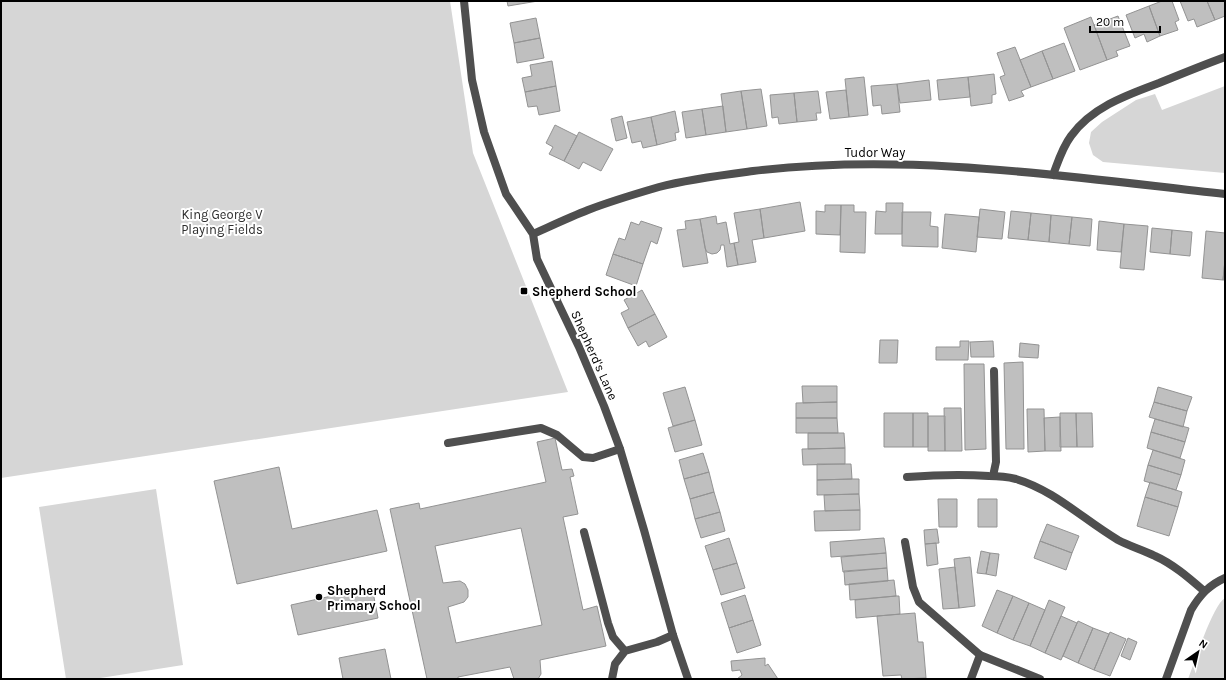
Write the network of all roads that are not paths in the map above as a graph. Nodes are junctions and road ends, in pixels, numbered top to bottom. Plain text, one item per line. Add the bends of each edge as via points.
1 (464, 1) edge
2 (1225, 57) edge
3 (1053, 175) junction
4 (1225, 194) edge
5 (533, 234) junction
6 (994, 371) dead end
7 (448, 443) dead end
8 (620, 449) junction
9 (993, 476) junction
10 (907, 477) dead end
11 (584, 532) dead end
12 (905, 542) dead end
13 (1225, 578) edge
14 (1204, 591) junction
15 (673, 635) junction
16 (625, 651) junction
17 (980, 655) junction
18 (612, 679) edge
19 (688, 679) edge
20 (971, 679) edge
21 (1040, 679) edge
22 (1166, 679) edge

1 - 5 street, Shepherd's Lane via 472,80 484,132 506,194
2 - 3 street via 1118,99 1100,109 1071,136
3 - 4 street, Tudor Way
3 - 5 street, Tudor Way via 943,165 869,163 791,166 660,187 588,210
5 - 8 street, Shepherd's Lane via 537,259 579,347
6 - 9 street via 996,462
7 - 8 street via 541,428 557,435 583,457 592,458
8 - 15 street, Shepherd's Lane
9 - 10 street via 962,474
9 - 14 street via 1015,479 1031,485 1072,508 1100,530 1169,563
11 - 16 street via 608,623 613,637
12 - 17 street via 919,602
13 - 14 street
14 - 22 street via 1191,610
15 - 16 street
15 - 19 street, Shepherd's Lane
16 - 18 street via 615,664
17 - 20 street
17 - 21 street

